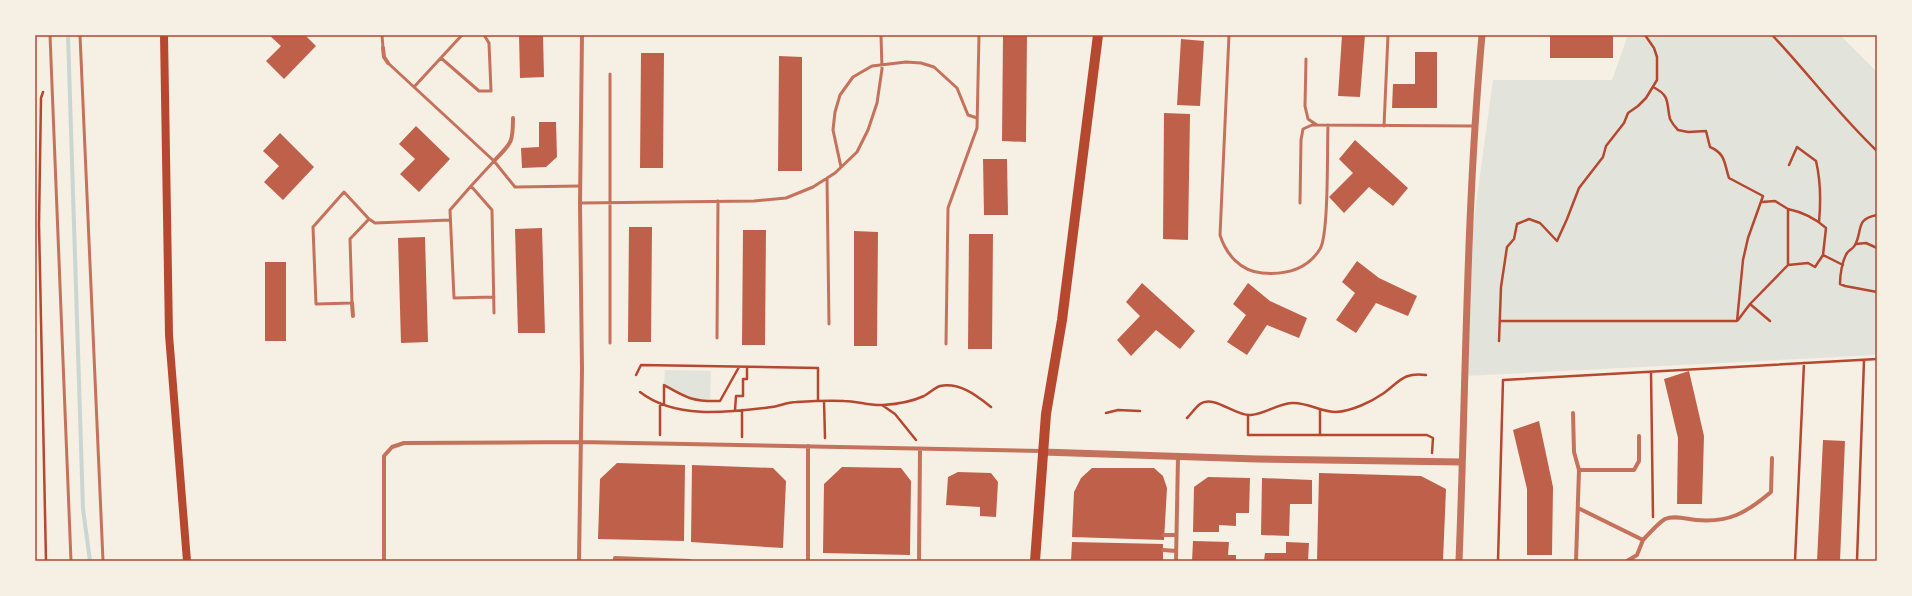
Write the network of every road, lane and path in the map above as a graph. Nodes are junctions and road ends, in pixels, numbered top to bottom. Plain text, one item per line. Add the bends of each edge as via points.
1 (50, 35) edge
2 (80, 35) edge
3 (164, 35) edge
4 (382, 35) edge
5 (462, 35) edge
6 (484, 35) edge
7 (582, 35) edge
8 (881, 35) edge
9 (979, 35) edge
10 (1098, 35) edge
11 (1229, 35) edge
12 (1388, 35) edge
13 (1482, 35) edge
14 (1645, 35) edge
15 (1772, 35) edge
16 (383, 48) joint
17 (441, 58) junction
18 (1306, 59) dead end
19 (388, 63) joint
20 (882, 64) junction
21 (610, 74) dead end
22 (414, 87) junction
23 (1653, 87) junction
24 (43, 91) dead end
25 (513, 118) dead end
26 (977, 118) junction
27 (1317, 125) junction
28 (1328, 126) junction
29 (1384, 126) junction
30 (1473, 126) junction
31 (1877, 151) edge
32 (494, 161) junction
33 (1789, 164) dead end
34 (842, 167) junction
35 (827, 178) junction
36 (471, 186) junction
37 (580, 186) junction
38 (718, 201) junction
39 (1761, 202) junction
40 (580, 203) junction
41 (610, 203) junction
42 (1300, 203) dead end
43 (1788, 208) junction
44 (1877, 215) edge
45 (369, 219) junction
46 (450, 220) junction
47 (1819, 222) junction
48 (1856, 244) junction
49 (1877, 248) edge
50 (1823, 255) junction
51 (1788, 265) junction
52 (1843, 265) junction
53 (1877, 292) edge
54 (494, 297) junction
55 (352, 303) junction
56 (1750, 304) junction
57 (494, 313) dead end
58 (353, 316) dead end
59 (1500, 321) junction
60 (1737, 321) junction
61 (1770, 321) dead end
62 (830, 324) dead end
63 (717, 338) dead end
64 (1499, 341) dead end
65 (610, 343) dead end
66 (946, 344) dead end
67 (1877, 359) edge
68 (1864, 360) junction
69 (1804, 363) junction
70 (739, 367) junction
71 (748, 367) junction
72 (1651, 372) junction
73 (636, 375) dead end
74 (1426, 375) dead end
75 (640, 392) dead end
76 (818, 401) junction
77 (824, 401) junction
78 (660, 403) junction
79 (664, 405) junction
80 (881, 405) junction
81 (991, 407) dead end
82 (735, 410) junction
83 (742, 410) junction
84 (1320, 410) junction
85 (1140, 411) dead end
86 (1106, 413) dead end
87 (1574, 413) dead end
88 (1248, 415) junction
89 (1187, 418) dead end
90 (1320, 435) junction
91 (1640, 436) dead end
92 (580, 442) junction
93 (660, 443) junction
94 (742, 444) junction
95 (808, 446) junction
96 (825, 447) junction
97 (920, 450) junction
98 (1042, 452) junction
99 (1178, 457) junction
100 (1772, 458) dead end
101 (1432, 461) junction
102 (1462, 462) junction
103 (1579, 470) junction
104 (1578, 508) junction
105 (1653, 530) junction
106 (1164, 535) dead end
107 (1176, 535) junction
108 (1643, 540) junction
109 (1163, 550) dead end
110 (1176, 551) junction
111 (46, 561) edge
112 (71, 561) edge
113 (103, 561) edge
114 (187, 561) edge
115 (384, 561) edge
116 (579, 561) edge
117 (615, 561) edge
118 (690, 561) edge
119 (808, 561) edge
120 (919, 561) edge
121 (1035, 561) edge
122 (1176, 561) edge
123 (1459, 561) edge
124 (1498, 561) edge
125 (1576, 561) edge
126 (1627, 561) edge
127 (1795, 561) edge
128 (1857, 561) edge

1 - 112 lane
2 - 113 lane
3 - 114 main road via 169,335
4 - 16 lane
5 - 17 lane
6 - 17 lane via 488,43 491,91 479,91
7 - 37 street
8 - 20 lane
9 - 26 lane
10 - 98 main road via 1062,320
11 - 28 lane via 1220,235 1232,258 1247,268 1258,272 1286,272 1302,267 1321,248 1325,224
12 - 29 lane
13 - 30 street
14 - 23 path via 1657,57 1657,80
15 - 31 path
16 - 19 street
17 - 22 lane
18 - 27 lane via 1305,106 1308,119
19 - 22 lane
20 - 26 lane via 921,63 934,67 957,88 968,115
20 - 34 lane via 877,103 868,130 857,152
20 - 34 lane via 872,66 854,77 840,95 833,130
21 - 41 lane
22 - 32 lane
23 - 39 path via 1662,92 1669,104 1670,120 1678,130 1706,131 1710,147 1724,158 1729,178 1763,196
23 - 59 path via 1638,106 1628,113 1624,123 1606,146 1600,162 1579,188 1557,241 1540,223 1529,219 1517,224 1514,239 1507,247 1501,287
24 - 111 path via 38,224
25 - 32 street via 513,137
26 - 66 lane via 977,128 948,208
27 - 28 lane
27 - 42 lane via 1303,129
28 - 29 lane
29 - 30 lane
30 - 102 street
32 - 36 lane
32 - 37 lane via 515,187
33 - 47 path via 1797,147 1816,161 1820,176
34 - 35 lane
35 - 38 lane via 786,198
35 - 62 lane
36 - 46 lane via 450,210
36 - 54 lane via 492,210
37 - 40 street
38 - 41 lane
38 - 63 lane
39 - 43 path via 1775,201
39 - 60 path via 1743,260
40 - 41 lane
40 - 92 street
41 - 65 lane
43 - 47 path
43 - 51 path
44 - 48 path via 1864,219 1859,227
45 - 46 lane via 375,223
45 - 55 lane via 350,239
45 - 55 lane via 344,192 313,227 316,304
46 - 54 lane via 454,298
47 - 50 path via 1826,228
48 - 49 path via 1866,243
48 - 52 path via 1847,253
50 - 51 path via 1815,267 1808,263
50 - 52 path
51 - 56 path
52 - 53 path via 1840,284
54 - 57 lane
55 - 58 street
56 - 60 path
56 - 61 path
59 - 60 path
59 - 64 path
67 - 68 path
68 - 69 path
68 - 128 path
69 - 72 path
69 - 127 path
70 - 71 path
70 - 73 path via 641,365
70 - 79 path via 720,401 700,402 664,385
71 - 76 path via 818,368
71 - 82 path via 743,396 736,396
72 - 105 path
72 - 124 path via 1503,380
74 - 84 path via 1404,377 1371,400 1348,409 1336,412
75 - 78 path
76 - 77 path
76 - 83 path via 792,402 774,407
77 - 80 path via 845,400
77 - 96 path
78 - 79 path
78 - 93 path
79 - 82 path via 687,410
80 - 81 path via 911,402 927,395 938,386 952,386 972,392
80 - 97 path via 895,414 906,426 915,437
82 - 83 path
83 - 94 path
84 - 88 path via 1291,403
84 - 90 path
85 - 86 path via 1118,410
87 - 103 street via 1574,452
88 - 89 path via 1242,415 1214,402 1207,402 1200,403
88 - 90 path via 1248,435
90 - 101 path via 1427,435 1433,438
91 - 103 street via 1639,462 1634,470
92 - 93 street
92 - 115 street via 404,443 392,448 384,456 382,470
92 - 116 street
93 - 94 street
94 - 95 street
95 - 96 street
95 - 119 street
96 - 97 street
97 - 98 street
97 - 120 street
98 - 99 street
98 - 121 main road
99 - 101 street
99 - 107 street
100 - 105 street via 1771,492 1744,513 1717,521 1677,517 1666,519
101 - 102 street
102 - 123 street
103 - 104 street
104 - 108 street
104 - 125 street
105 - 108 street
106 - 107 street
107 - 110 street
108 - 126 street via 1637,555
109 - 110 street
110 - 122 street
117 - 118 street via 615,558

